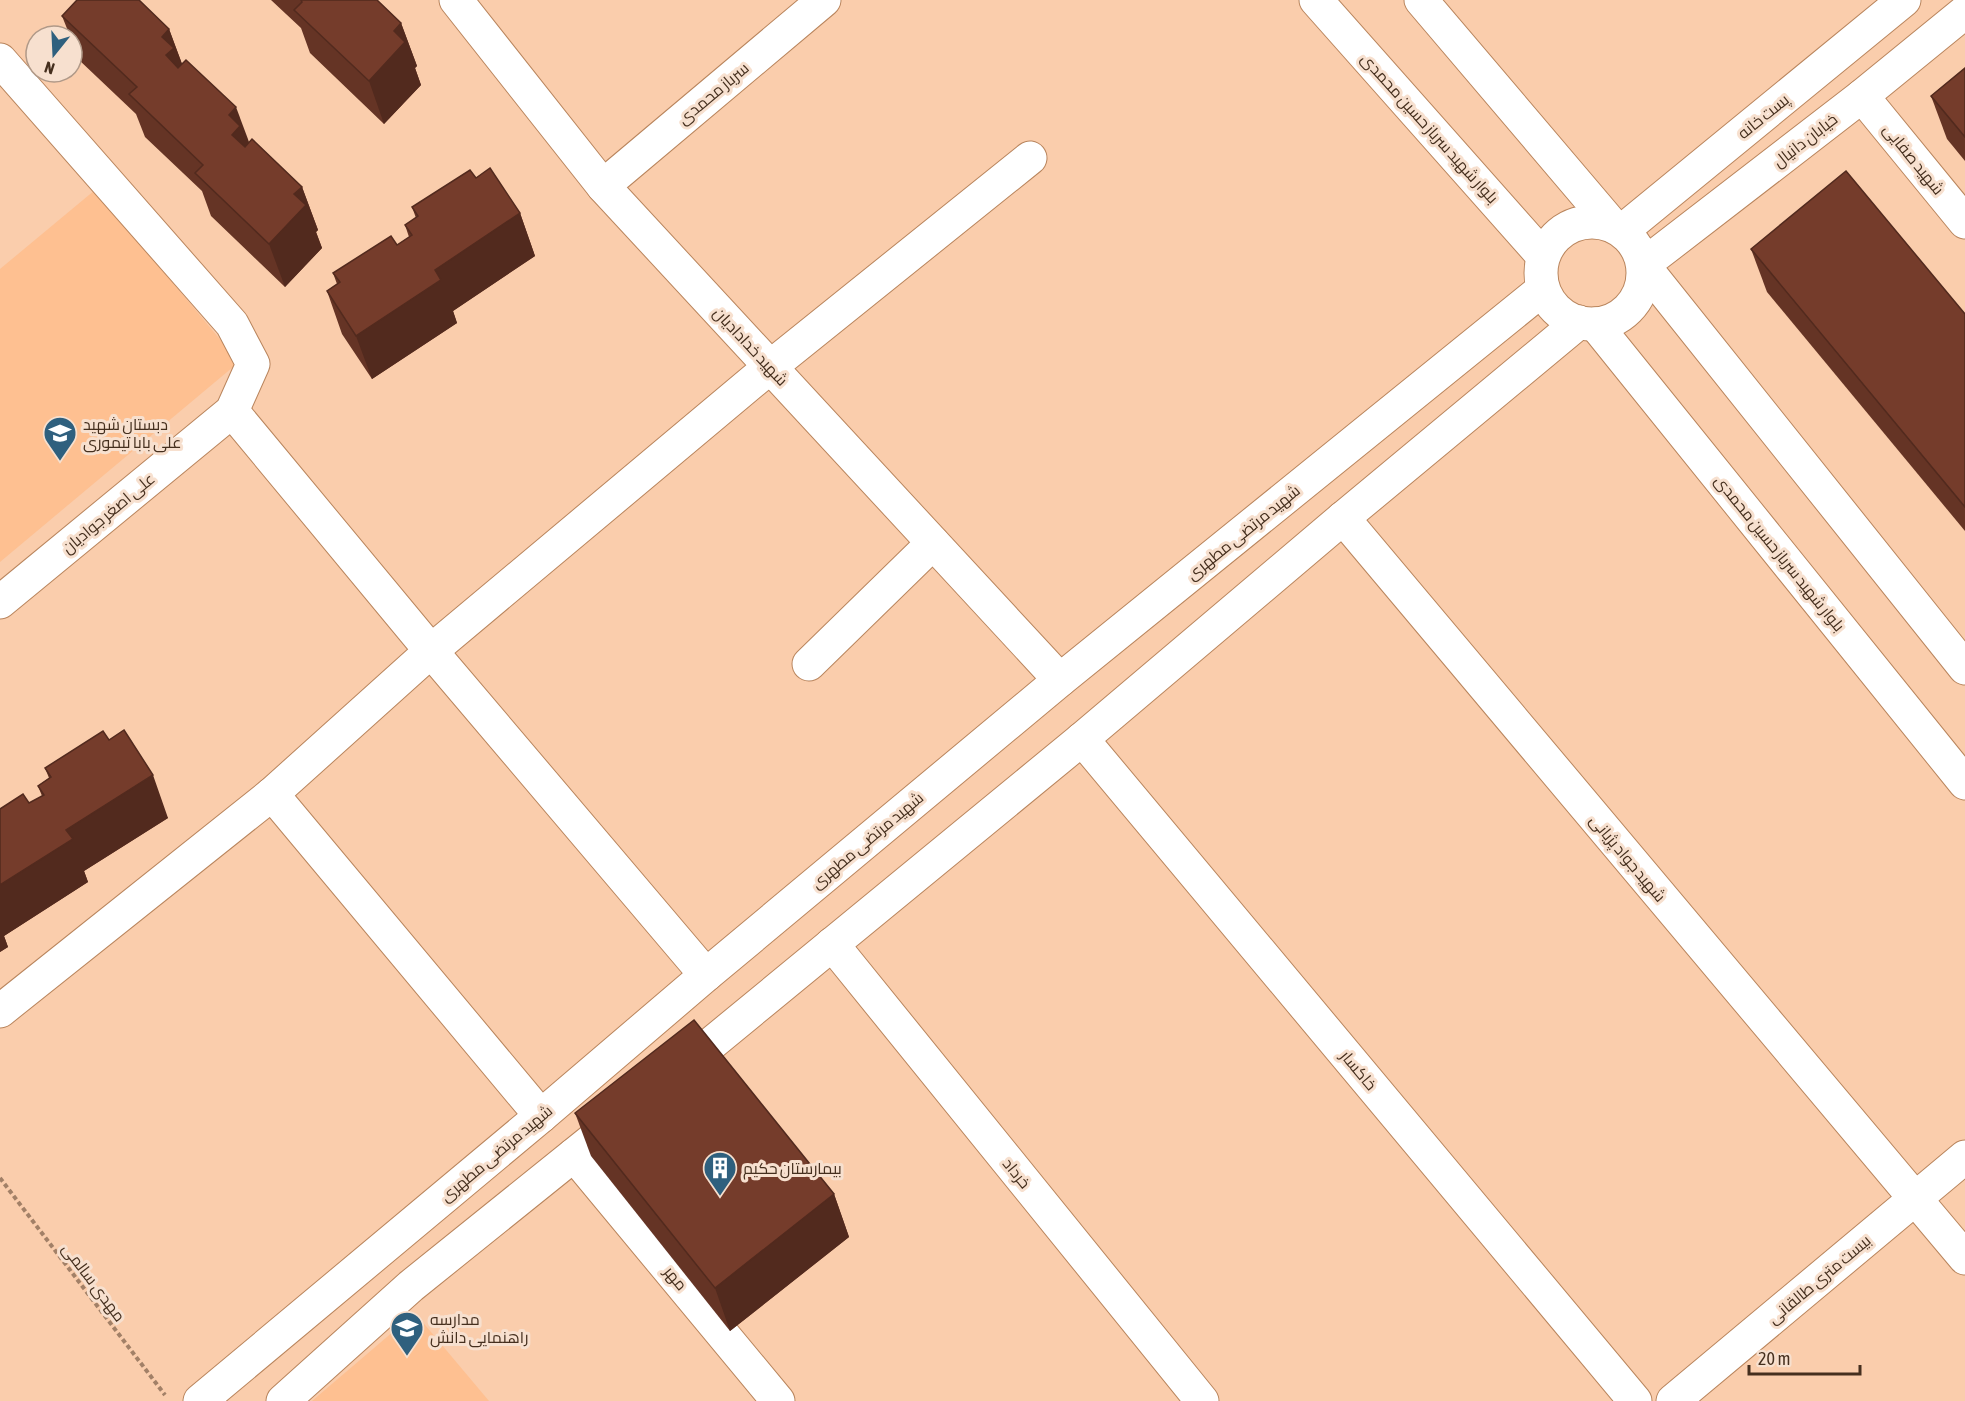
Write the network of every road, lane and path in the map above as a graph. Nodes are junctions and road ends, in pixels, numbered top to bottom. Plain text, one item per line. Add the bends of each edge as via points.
1 (456, 0) edge
2 (824, 0) edge
3 (1316, 0) edge
4 (1421, 0) edge
5 (1904, 0) edge
6 (1965, 12) edge
7 (0, 60) edge
8 (1862, 96) junction
9 (1030, 158) dead end
10 (603, 186) junction
11 (1965, 222) edge
12 (1618, 229) junction
13 (1543, 256) junction
14 (1642, 265) junction
15 (1543, 289) junction
16 (1587, 323) junction
17 (770, 367) junction
18 (232, 411) junction
19 (1342, 518) junction
20 (933, 543) junction
21 (0, 602) edge
22 (431, 651) junction
23 (809, 664) dead end
24 (1965, 668) edge
25 (1060, 680) junction
26 (1082, 739) junction
27 (1965, 783) edge
28 (272, 794) junction
29 (832, 944) junction
30 (706, 975) junction
31 (0, 1011) edge
32 (541, 1116) junction
33 (574, 1155) junction
34 (1965, 1157) edge
35 (0, 1178) edge
36 (1914, 1199) junction
37 (1965, 1258) edge
38 (169, 1401) edge
39 (200, 1401) edge
40 (283, 1401) edge
41 (778, 1401) edge
42 (1202, 1401) edge
43 (1635, 1401) edge
44 (1673, 1401) edge

1 - 10 street, شهید خدادادیان
2 - 10 street, سرباز محمدی
3 - 13 street, بلوار شهید سرباز حسین محمدی
4 - 12 street
5 - 12 street, پست خانه
6 - 8 street, خیابان دانیال
7 - 18 street, علی اصغر جوادیان via 232,324 253,364
8 - 11 street, شهید صفایی
8 - 14 street, خیابان دانیال
9 - 17 street
10 - 17 street, شهید خدادادیان
12 - 13 street via 1596,222 1580,223 1551,241
12 - 14 street via 1637,247
13 - 15 street
14 - 16 street via 1637,298 1626,311 1612,320
14 - 24 street
15 - 16 street via 1563,315
15 - 25 street, شهید مرتضی مطهری
16 - 19 street
16 - 27 street, بلوار شهید سرباز حسین محمدی
17 - 20 street, شهید خدادادیان
17 - 22 street
18 - 21 street, علی اصغر جوادیان
18 - 22 street
19 - 26 street
19 - 36 street, شهید جواد پژیانی
20 - 23 street
20 - 25 street, شهید خدادادیان
22 - 28 street
22 - 30 street
25 - 30 street, شهید مرتضی مطهری
26 - 29 street
26 - 43 street, خاکسار
28 - 31 street
28 - 32 street
29 - 33 street
29 - 42 street, خرداد
30 - 32 street, شهید مرتضی مطهری
32 - 39 street, شهید مرتضی مطهری
33 - 40 street via 411,1286
33 - 41 street, مهر
34 - 36 street, بیست متری طالقانی
35 - 38 path, مهدی سالمی
36 - 37 street, شهید جواد پژیانی
36 - 44 street, بیست متری طالقانی

